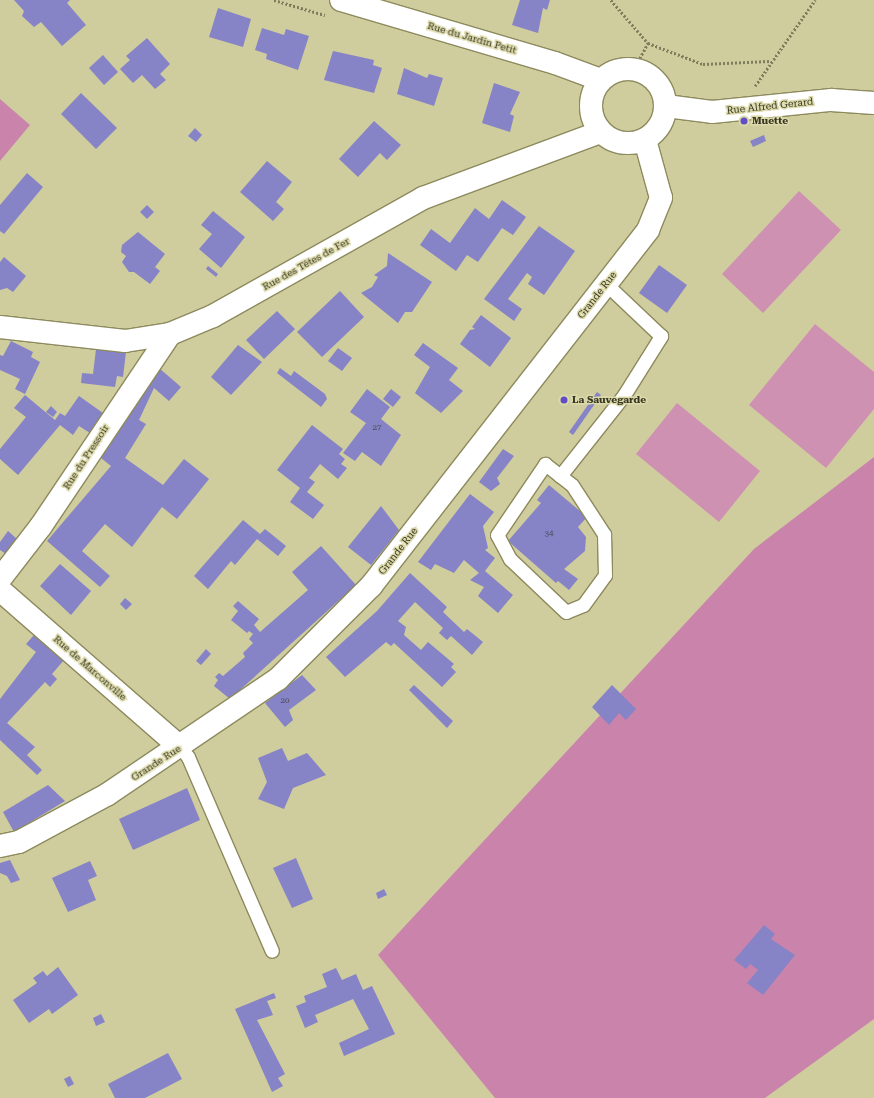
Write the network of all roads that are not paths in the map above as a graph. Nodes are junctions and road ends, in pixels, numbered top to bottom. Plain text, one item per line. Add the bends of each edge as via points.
1 (344, 0) edge
2 (601, 80) junction
3 (874, 103) edge
4 (666, 106) junction
5 (600, 132) junction
6 (645, 140) junction
7 (606, 284) junction
8 (0, 327) edge
9 (170, 334) junction
10 (560, 476) junction
11 (0, 579) edge
12 (0, 590) edge
13 (180, 747) junction
14 (0, 846) edge
15 (272, 952) dead end

1 - 2 street, Rue du Jardin Petit via 555,63
2 - 4 street via 616,70 634,69 654,80 662,89
2 - 5 street via 592,96 591,115
3 - 4 street, Rue Alfred Gerard via 831,100 712,112
4 - 6 street via 660,126
5 - 6 street via 621,143
5 - 9 street, Rue des Têtes de Fer via 422,198 220,312
6 - 7 street, Grande Rue via 661,187 659,209 648,230
7 - 10 lane via 661,336 624,395
7 - 13 street, Grande Rue via 371,586 278,679
8 - 9 street, Rue des Têtes de Fer via 125,340
9 - 11 street, Rue du Pressoir via 41,526
10 - 10 lane via 572,485 604,534 605,575 583,605 566,612 510,559 497,535 545,464
12 - 13 street, Rue de Marconville
13 - 14 street, Grande Rue via 108,794 19,842
13 - 15 lane via 188,757

